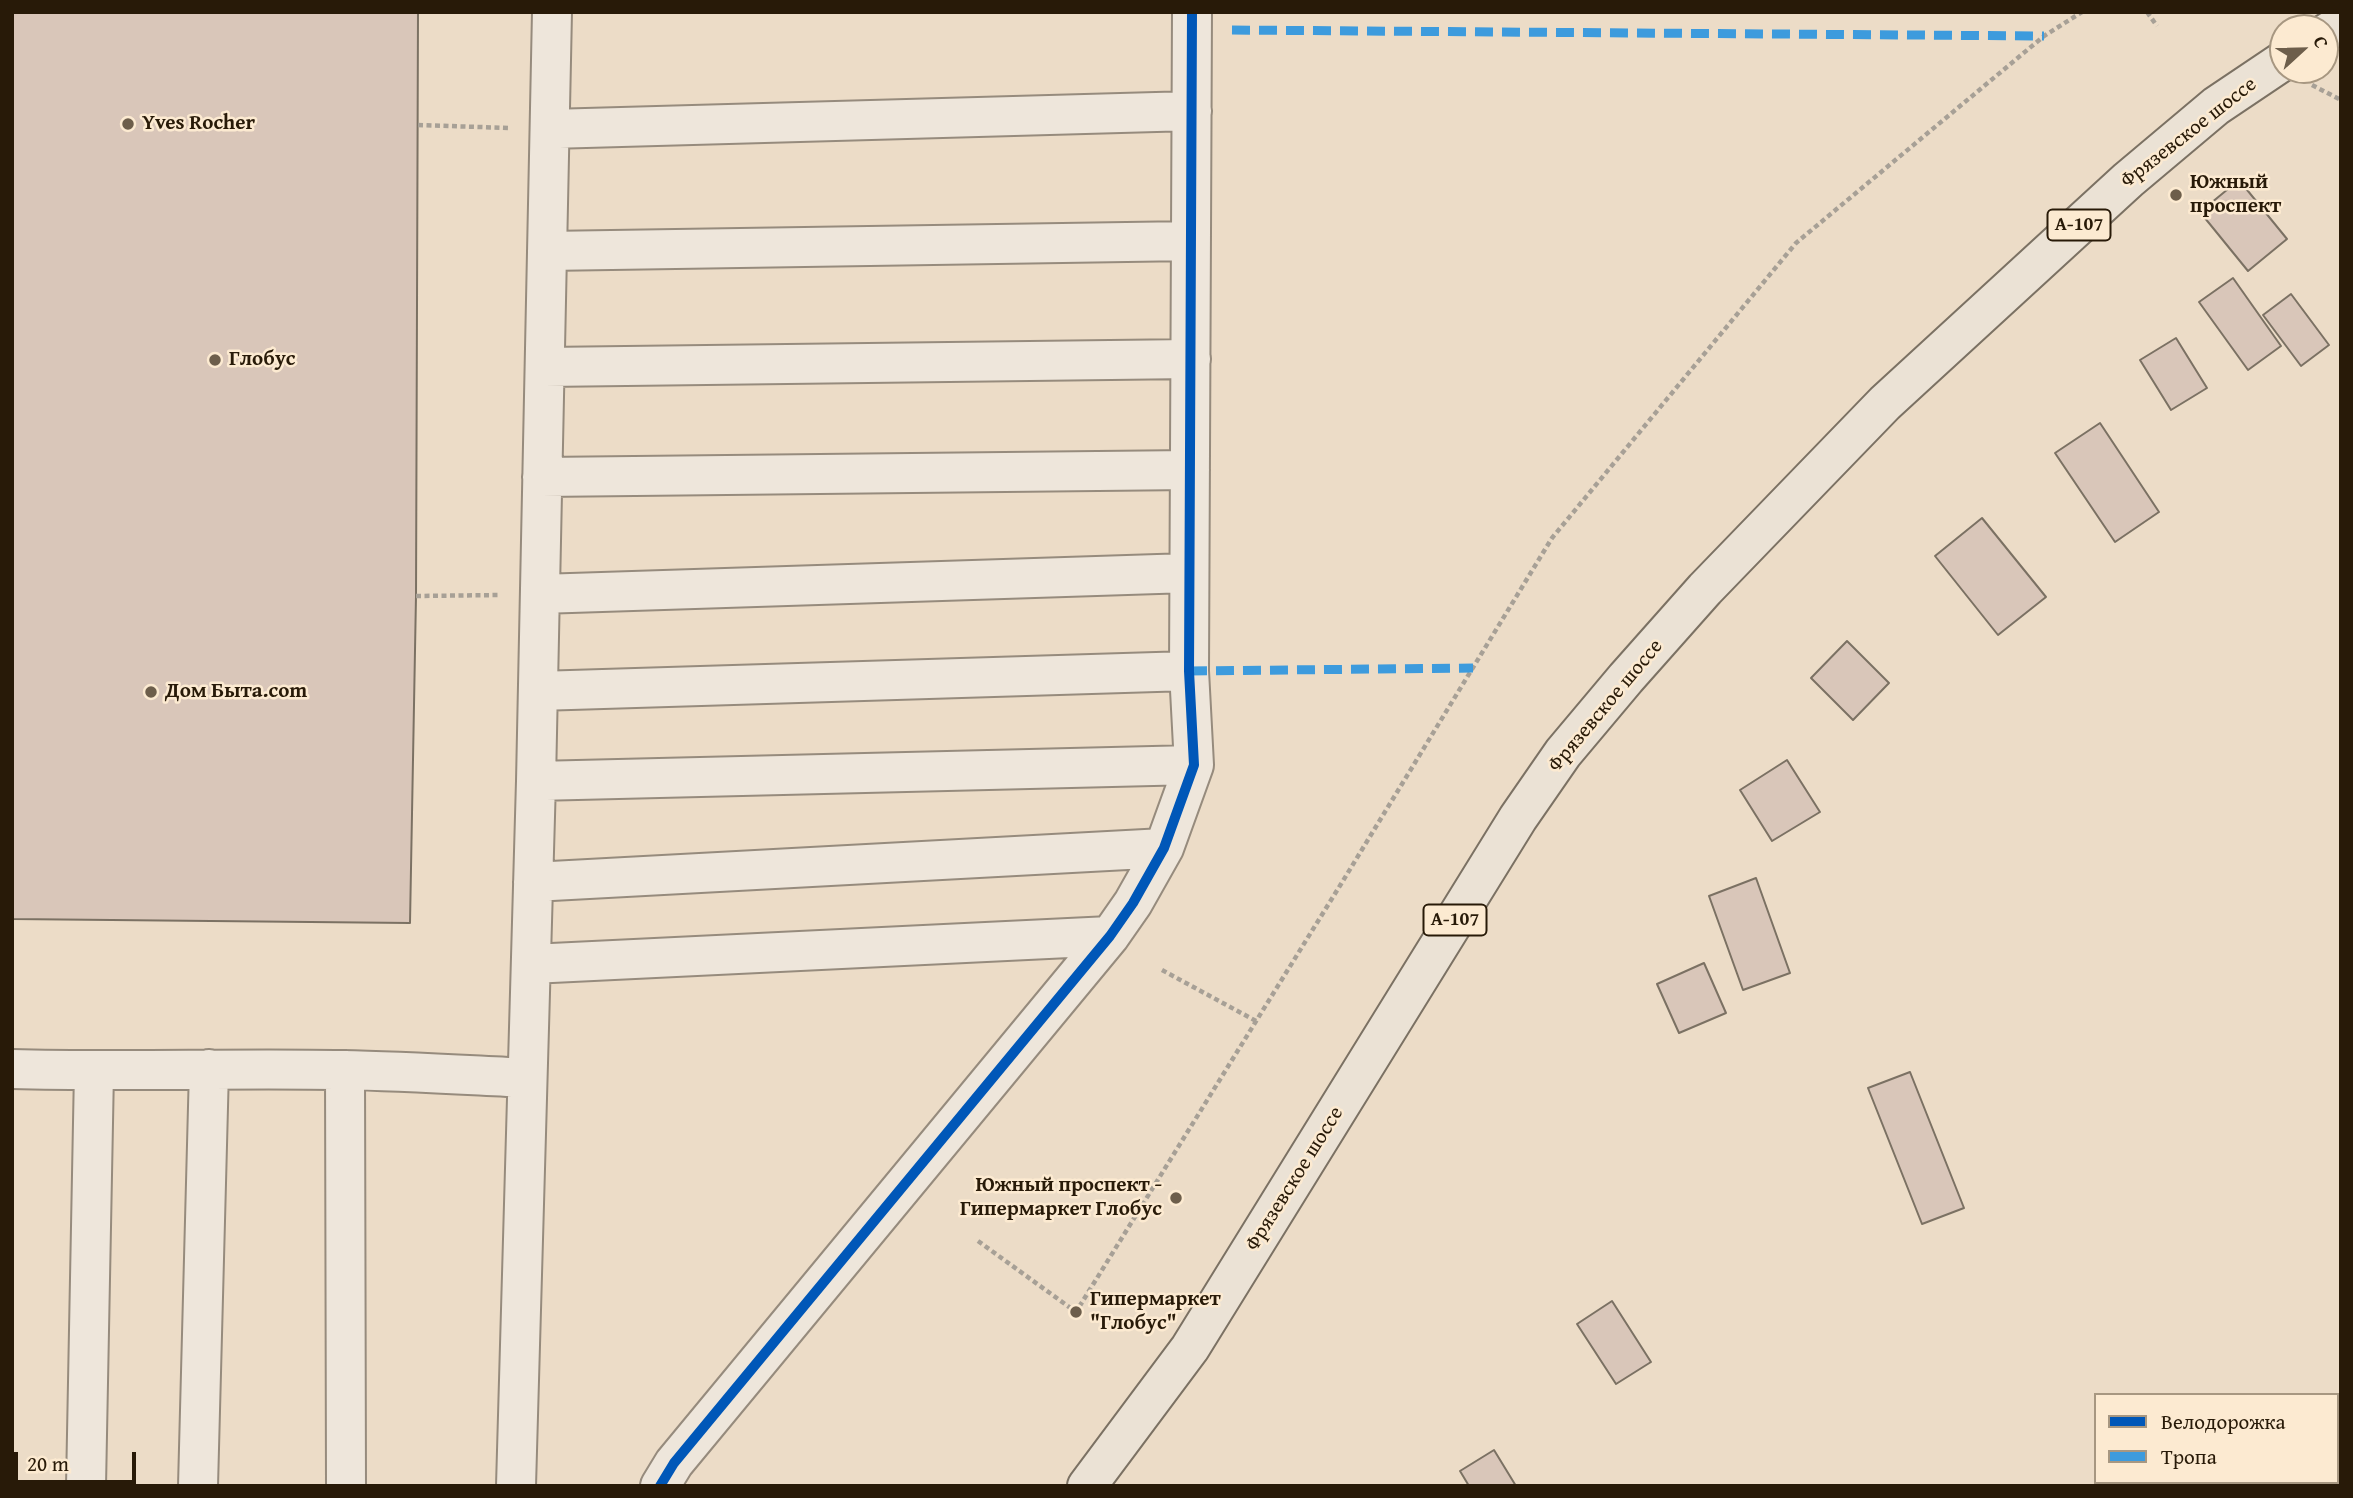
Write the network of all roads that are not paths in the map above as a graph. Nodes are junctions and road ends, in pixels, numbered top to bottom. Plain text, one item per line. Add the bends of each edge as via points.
1 (552, 12) edge
2 (1192, 12) edge
3 (2269, 70) edge
4 (1192, 111) junction
5 (550, 129) junction
6 (1191, 241) junction
7 (547, 251) junction
8 (1191, 359) junction
9 (545, 367) junction
10 (1190, 470) junction
11 (542, 477) junction
12 (1189, 573) junction
13 (540, 594) junction
14 (1189, 671) junction
15 (538, 691) junction
16 (1194, 765) junction
17 (536, 781) junction
18 (1164, 848) junction
19 (533, 882) junction
20 (1110, 936) junction
21 (530, 964) junction
22 (12, 1069) edge
23 (209, 1069) junction
24 (345, 1070) junction
25 (94, 1071) junction
26 (527, 1078) junction
27 (86, 1486) edge
28 (198, 1486) edge
29 (346, 1486) edge
30 (516, 1486) edge
31 (660, 1486) edge
32 (1087, 1486) edge

1 - 5 street
2 - 4 street
3 - 32 highway, Фрязевское шоссе / А-107 via 2216,106 2128,180 1885,403 1705,589 1563,753 1518,818 1190,1348
4 - 5 street
4 - 6 street
5 - 7 street
6 - 7 street
6 - 8 street
7 - 9 street
8 - 9 street
8 - 10 street
9 - 11 street
10 - 11 street
10 - 12 street
11 - 13 street
12 - 13 street
12 - 14 street
13 - 15 street
14 - 15 street
14 - 16 street
15 - 17 street
16 - 17 street
16 - 18 street
17 - 19 street
18 - 19 street
18 - 20 street
19 - 21 street
20 - 21 street
20 - 31 street via 674,1463
21 - 26 street
22 - 25 street
23 - 24 street
23 - 25 street
23 - 28 street
24 - 26 street
24 - 29 street
25 - 27 street
26 - 30 street

